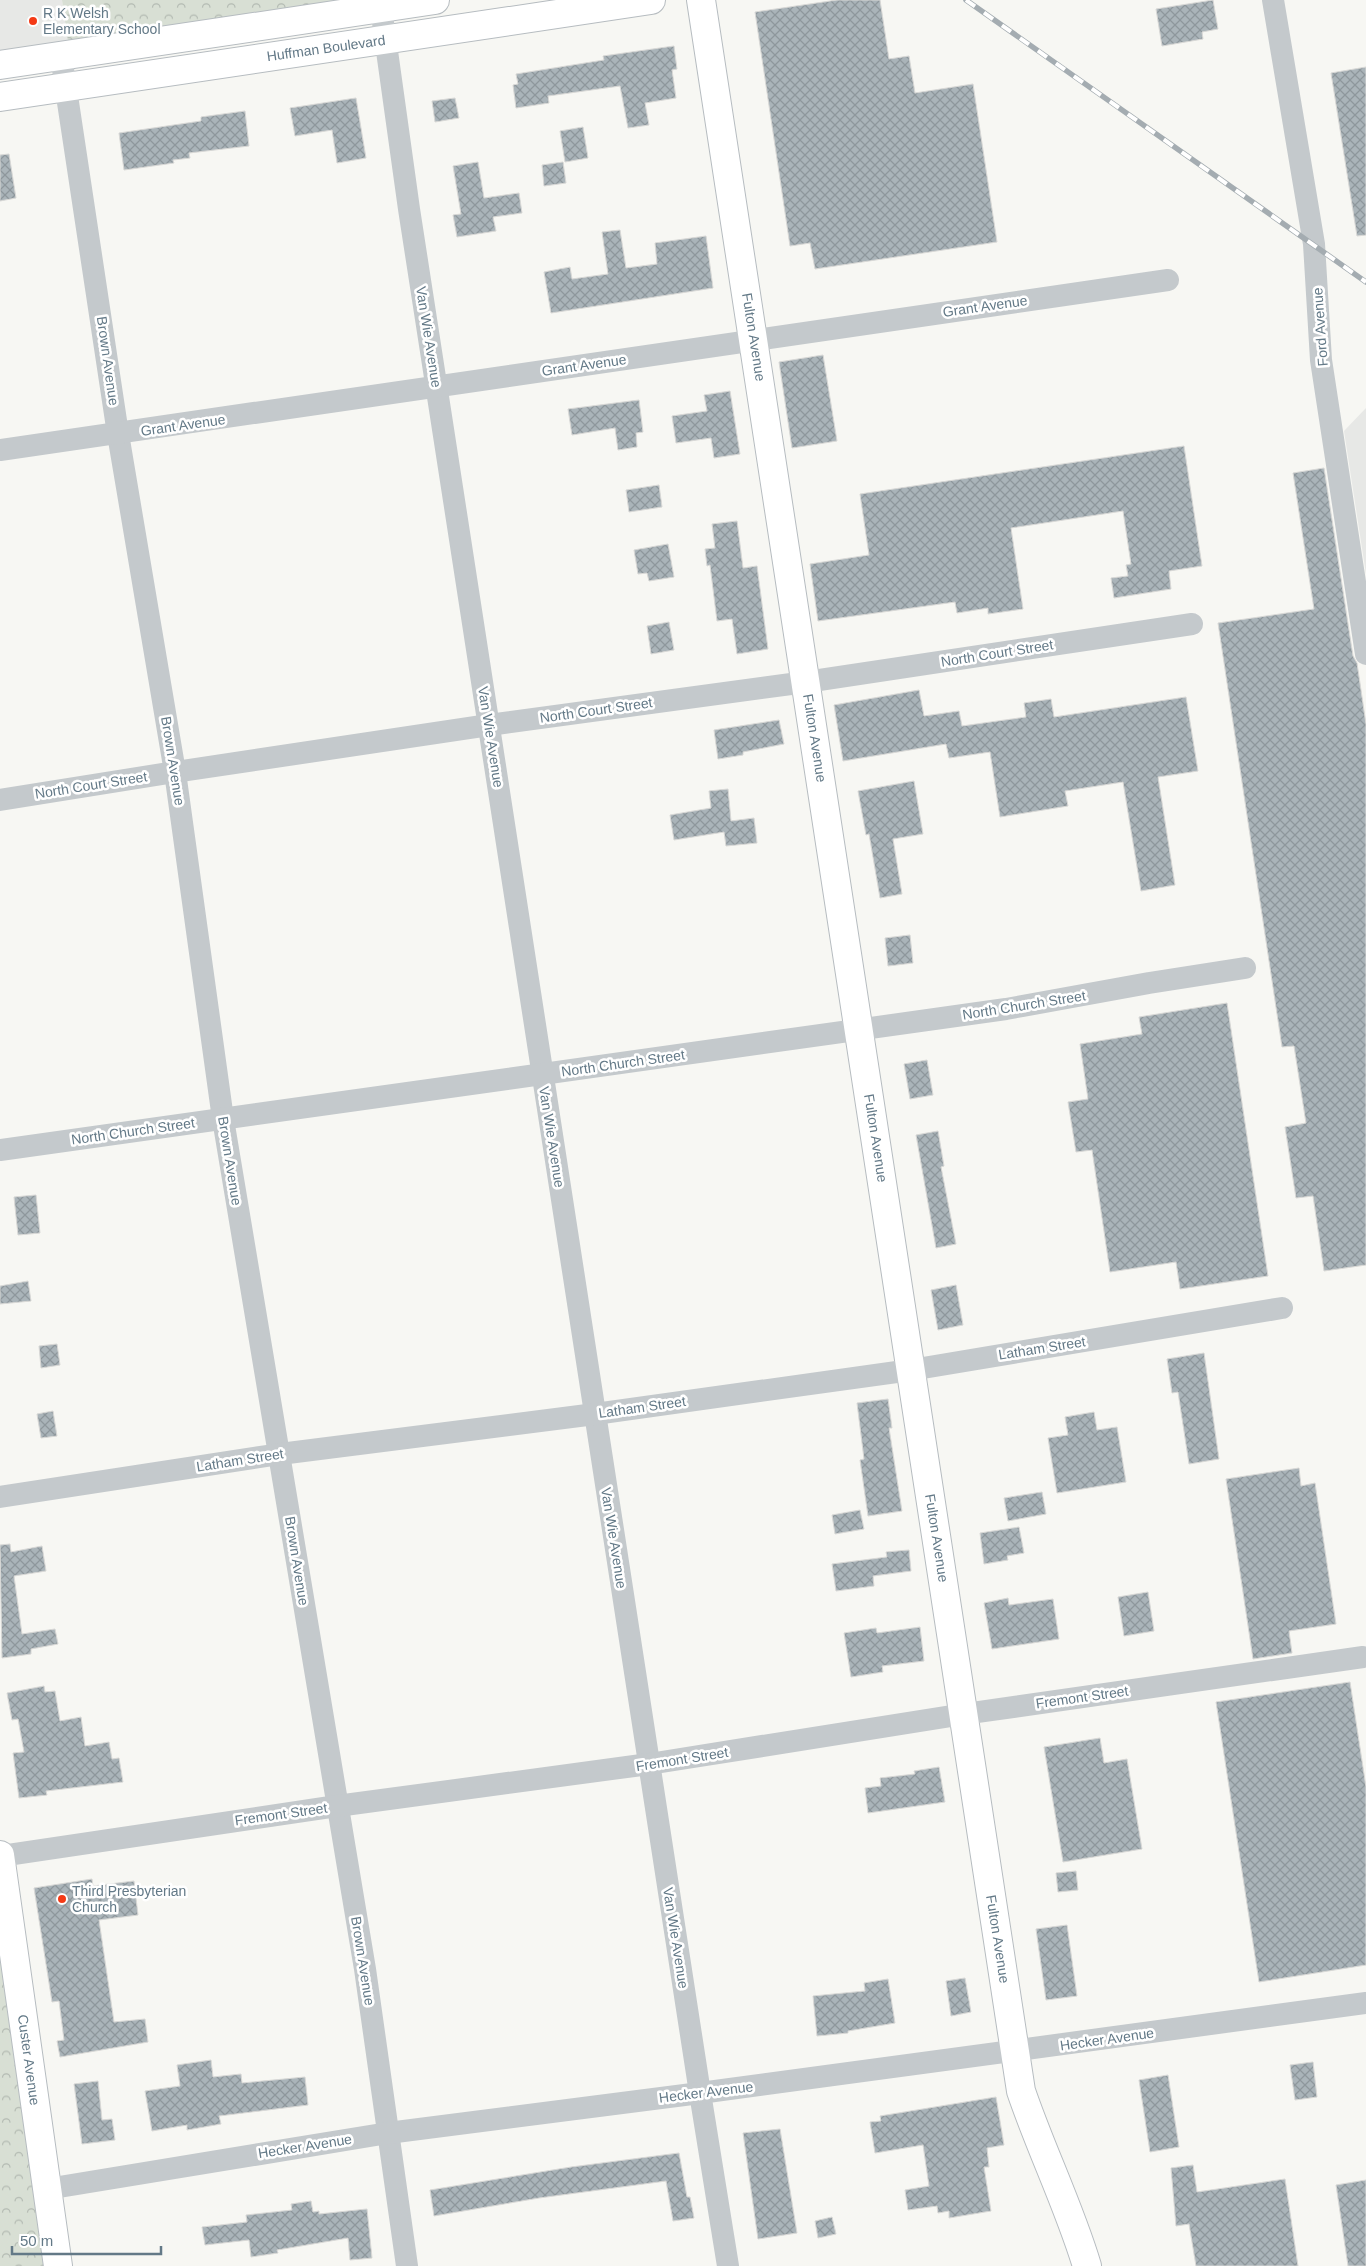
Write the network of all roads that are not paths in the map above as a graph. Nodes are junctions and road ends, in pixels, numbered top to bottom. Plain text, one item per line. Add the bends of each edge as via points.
1 (434, 0) edge
2 (651, 0) edge
3 (701, 0) edge
4 (1273, 0) edge
5 (380, 8) junction
6 (385, 39) junction
7 (61, 56) junction
8 (0, 65) edge
9 (66, 87) junction
10 (0, 97) edge
11 (1168, 280) dead end
12 (754, 340) junction
13 (437, 387) junction
14 (118, 434) junction
15 (0, 450) edge
16 (1192, 624) dead end
17 (1366, 654) edge
18 (806, 682) junction
19 (489, 725) junction
20 (175, 772) junction
21 (0, 800) edge
22 (1245, 968) dead end
23 (859, 1029) junction
24 (543, 1074) junction
25 (223, 1119) junction
26 (0, 1150) edge
27 (1282, 1308) dead end
28 (911, 1370) junction
29 (595, 1414) junction
30 (280, 1454) junction
31 (0, 1497) edge
32 (1363, 1657) dead end
33 (964, 1714) junction
34 (649, 1764) junction
35 (337, 1806) junction
36 (0, 1855) edge
37 (1366, 2003) edge
38 (1015, 2051) junction
39 (700, 2094) junction
40 (388, 2133) junction
41 (47, 2189) junction
42 (58, 2266) edge
43 (408, 2266) edge
44 (728, 2266) edge
45 (1087, 2266) edge

1 - 5 street
2 - 6 street, Huffman Boulevard
3 - 12 street, Fulton Avenue
4 - 17 street, Ford Avenue via 1314,244 1321,360
5 - 6 street, Van Wie Avenue
5 - 7 street
6 - 9 street, Huffman Boulevard
6 - 13 street, Van Wie Avenue
7 - 8 street
7 - 9 street, Brown Avenue
9 - 10 street, Huffman Boulevard
9 - 14 street, Brown Avenue
11 - 12 street, Grant Avenue
12 - 13 street, Grant Avenue
12 - 18 street, Fulton Avenue
13 - 14 street, Grant Avenue
13 - 19 street, Van Wie Avenue
14 - 15 street, Grant Avenue
14 - 20 street, Brown Avenue
16 - 18 street, North Court Street
18 - 19 street, North Court Street
18 - 23 street, Fulton Avenue
19 - 20 street, North Court Street
19 - 24 street, Van Wie Avenue
20 - 21 street, North Court Street
20 - 25 street, Brown Avenue
22 - 23 street, North Church Street via 1006,1009
23 - 24 street, North Church Street
23 - 28 street, Fulton Avenue
24 - 25 street, North Church Street
24 - 29 street, Van Wie Avenue
25 - 26 street, North Church Street
25 - 30 street, Brown Avenue
27 - 28 street, Latham Street
28 - 29 street, Latham Street
28 - 33 street, Fulton Avenue
29 - 30 street, Latham Street
29 - 34 street, Van Wie Avenue
30 - 31 street, Latham Street
30 - 35 street, Brown Avenue
32 - 33 street, Fremont Street
33 - 34 street, Fremont Street
33 - 38 street, Fulton Avenue
34 - 35 street, Fremont Street
34 - 39 street, Van Wie Avenue
35 - 36 street, Fremont Street
35 - 40 street, Brown Avenue via 365,1969
36 - 41 street, Custer Avenue
37 - 38 street, Hecker Avenue
38 - 39 street, Hecker Avenue
38 - 45 street, Fulton Avenue via 1021,2091
39 - 40 street, Hecker Avenue
39 - 44 street, Van Wie Avenue
40 - 41 street, Hecker Avenue
40 - 43 street, Brown Avenue
41 - 42 street, Custer Avenue

